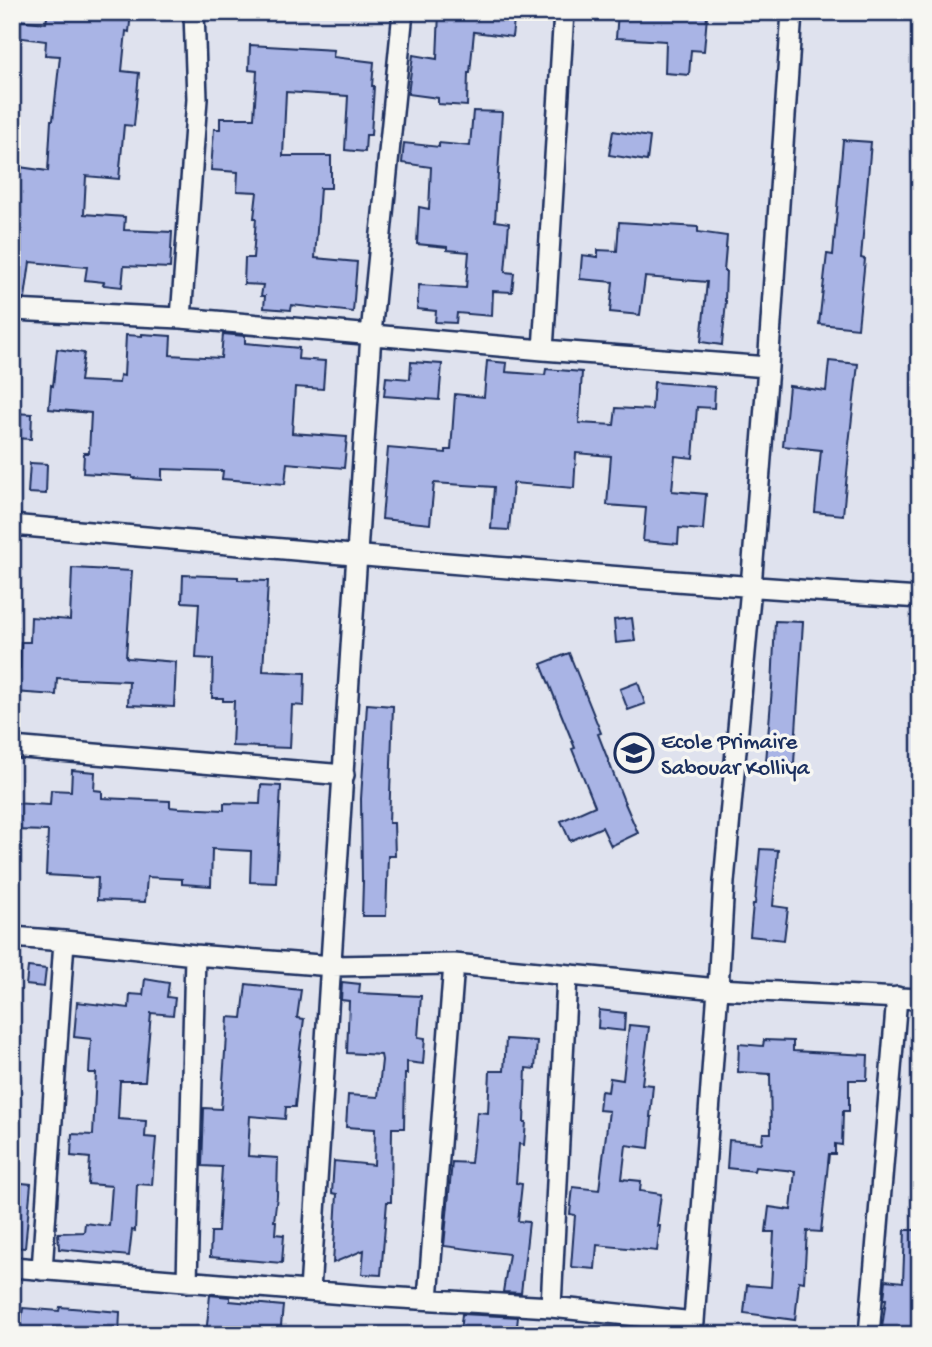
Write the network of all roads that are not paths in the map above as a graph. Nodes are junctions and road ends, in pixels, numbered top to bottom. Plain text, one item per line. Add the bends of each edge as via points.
1 (194, 12) edge
2 (403, 12) edge
3 (564, 12) edge
4 (792, 12) edge
5 (12, 310) edge
6 (181, 318) junction
7 (371, 334) junction
8 (543, 350) junction
9 (768, 367) junction
10 (12, 525) edge
11 (356, 556) junction
12 (751, 587) junction
13 (920, 598) edge
14 (12, 747) edge
15 (344, 775) junction
16 (12, 937) edge
17 (64, 941) junction
18 (195, 955) junction
19 (454, 964) junction
20 (332, 966) junction
21 (567, 975) junction
22 (718, 989) junction
23 (897, 997) junction
24 (920, 999) edge
25 (12, 1267) edge
26 (42, 1269) junction
27 (187, 1282) junction
28 (310, 1291) junction
29 (428, 1299) junction
30 (551, 1307) junction
31 (694, 1328) edge
32 (869, 1335) edge

1 - 6 street via 197,99
2 - 7 street
3 - 8 street
4 - 9 street
5 - 6 street
6 - 7 street
7 - 8 street
7 - 11 street
8 - 9 street
9 - 12 street
10 - 11 street
11 - 12 street
11 - 15 street
12 - 13 street
12 - 22 street
14 - 15 street
15 - 20 street
16 - 17 street
17 - 18 street
17 - 26 street
18 - 20 street
18 - 27 street
19 - 20 street
19 - 21 street
19 - 29 street
20 - 28 street
21 - 22 street
21 - 30 street
22 - 23 street
22 - 31 street
23 - 24 street
23 - 32 street
25 - 26 street
26 - 27 street
27 - 28 street
28 - 29 street
29 - 30 street
30 - 31 street

